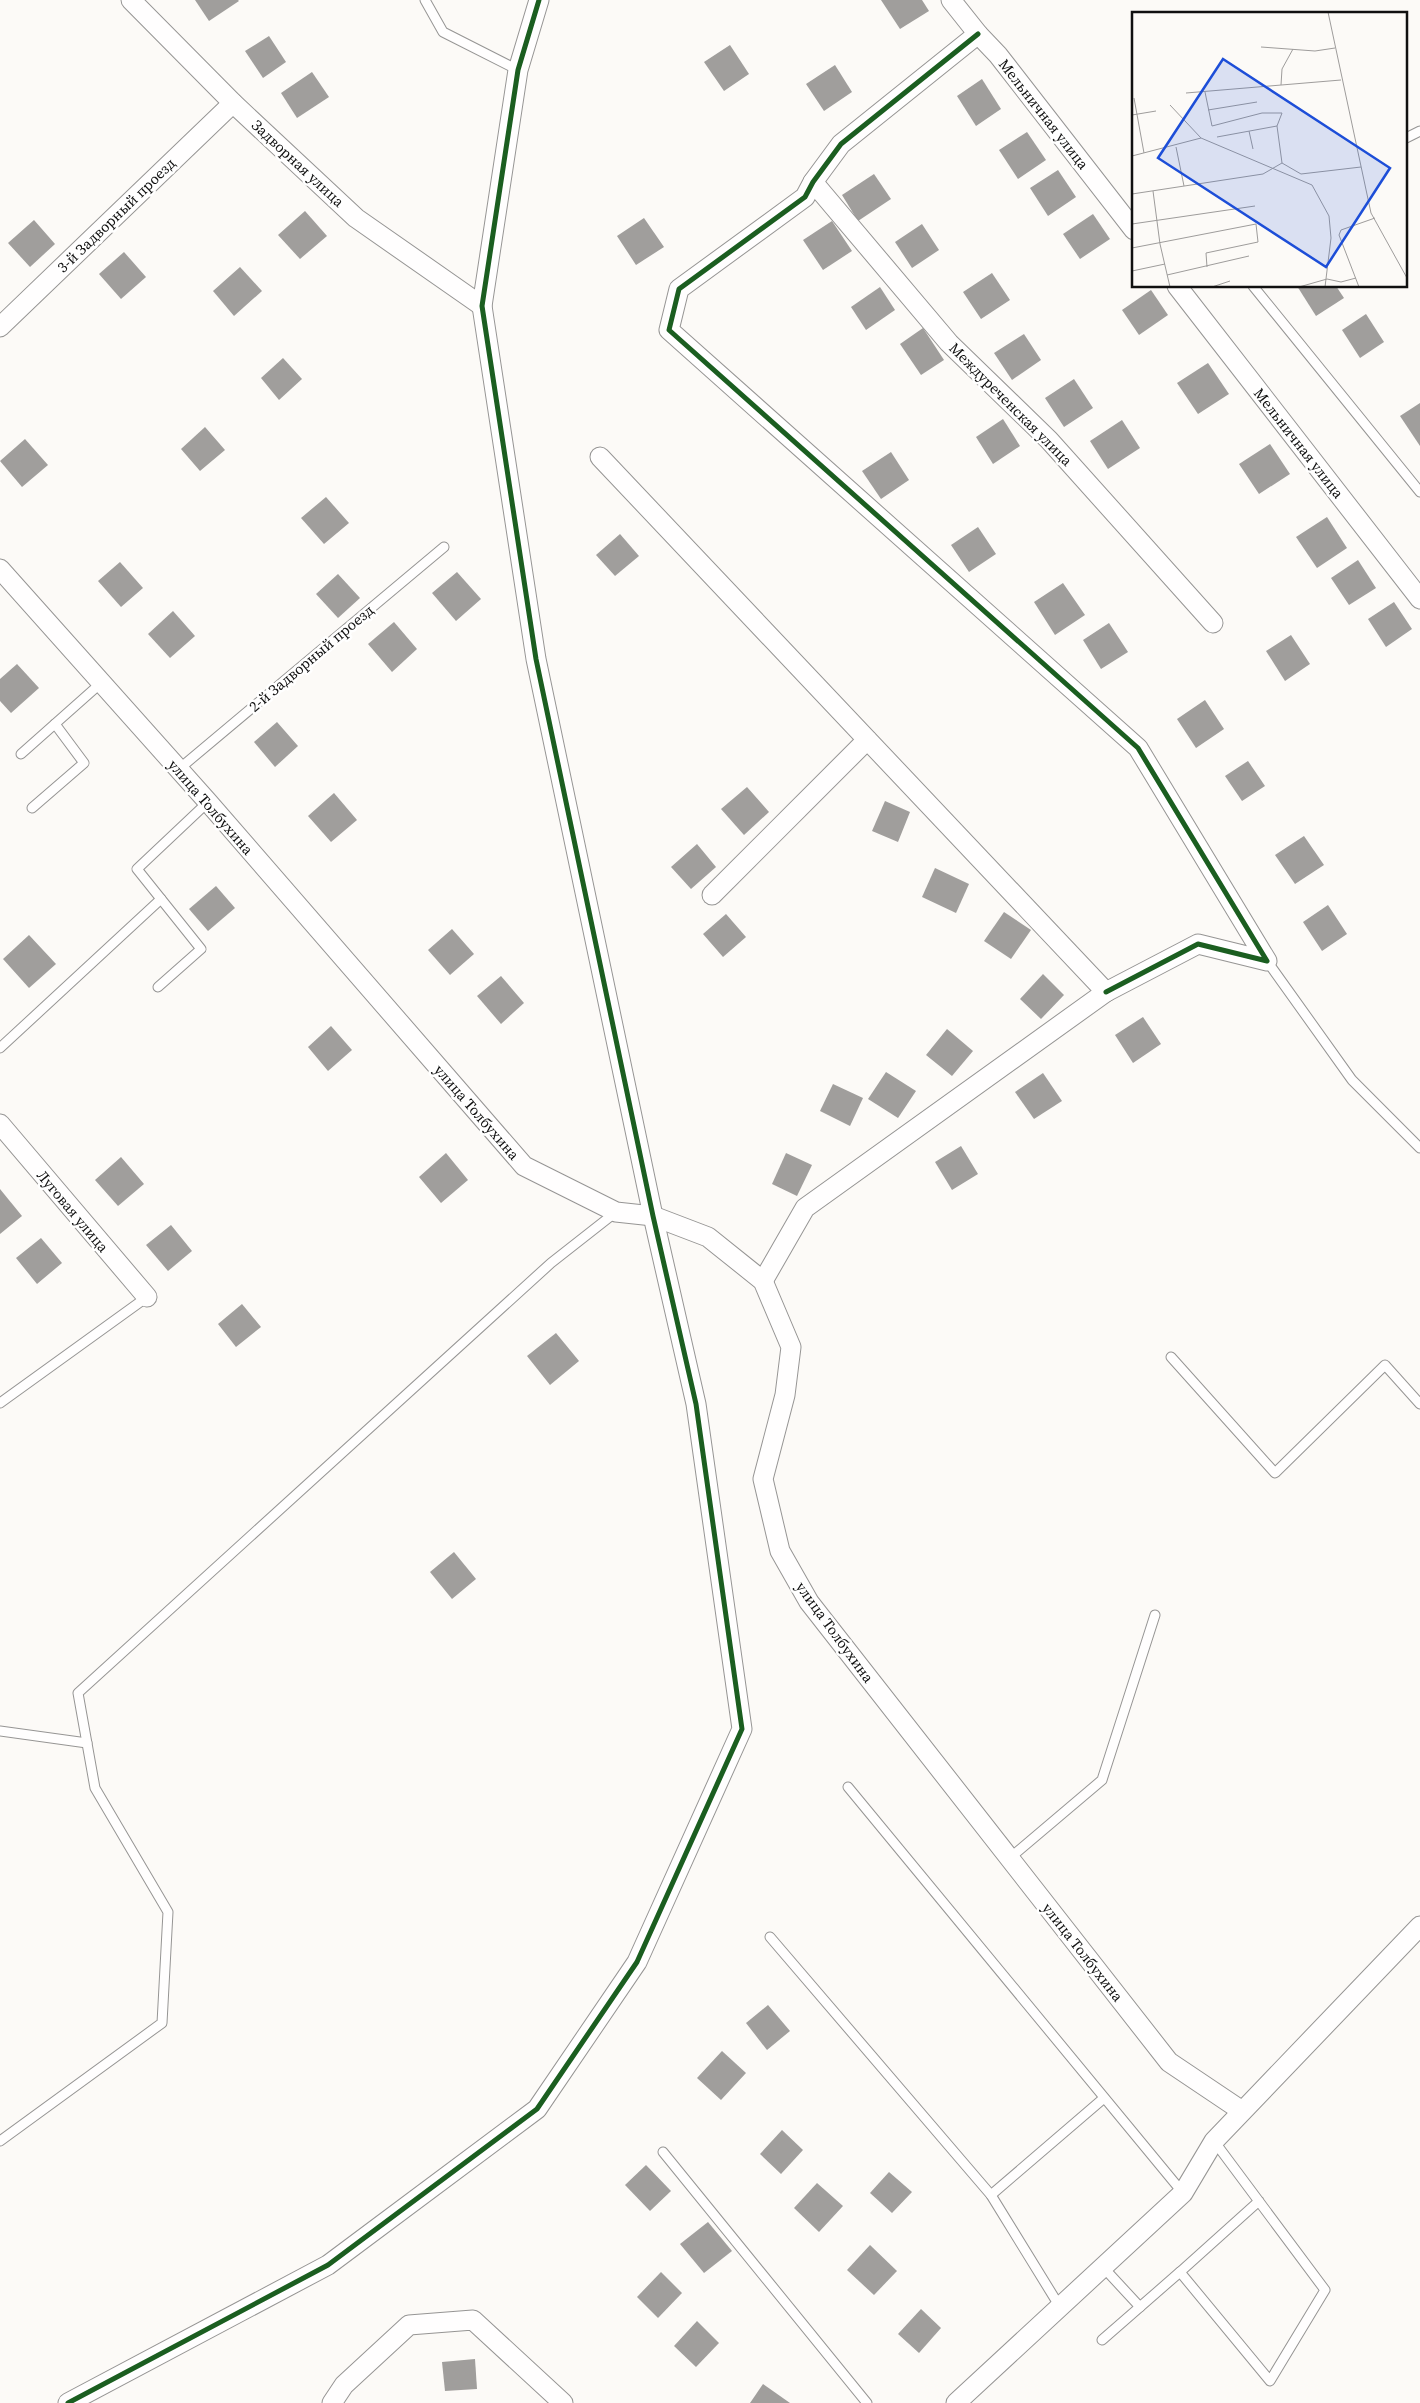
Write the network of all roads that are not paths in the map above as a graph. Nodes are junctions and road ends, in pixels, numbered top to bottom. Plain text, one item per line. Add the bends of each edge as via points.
1 (131, 0) edge
2 (425, 0) edge
3 (540, 0) edge
4 (951, 0) edge
5 (978, 34) junction
6 (518, 70) junction
7 (233, 103) junction
8 (1420, 131) edge
9 (1408, 137) edge
10 (813, 182) junction
11 (1132, 227) edge
12 (1179, 288) edge
13 (1255, 288) edge
14 (482, 306) junction
15 (0, 327) edge
16 (600, 457) dead end
17 (1420, 492) edge
18 (444, 547) dead end
19 (0, 569) edge
20 (1420, 599) edge
21 (1213, 623) dead end
22 (101, 683) junction
23 (55, 724) junction
24 (867, 740) junction
25 (21, 754) dead end
26 (178, 769) junction
27 (208, 802) junction
28 (32, 808) dead end
29 (712, 895) dead end
30 (161, 899) junction
31 (1267, 962) junction
32 (158, 987) dead end
33 (1106, 992) junction
34 (0, 1048) edge
35 (0, 1124) edge
36 (1420, 1148) edge
37 (616, 1212) junction
38 (653, 1216) junction
39 (763, 1281) junction
40 (147, 1298) joint
41 (1171, 1357) dead end
42 (0, 1403) edge
43 (1420, 1404) edge
44 (1156, 1615) dead end
45 (0, 1731) edge
46 (87, 1743) junction
47 (848, 1787) dead end
48 (1010, 1858) junction
49 (1420, 1926) edge
50 (770, 1937) dead end
51 (1104, 2098) junction
52 (1242, 2111) junction
53 (0, 2141) edge
54 (1214, 2141) junction
55 (663, 2152) dead end
56 (1183, 2193) junction
57 (991, 2195) junction
58 (1259, 2201) junction
59 (1103, 2267) junction
60 (1180, 2272) junction
61 (1060, 2307) junction
62 (1140, 2307) junction
63 (1102, 2340) dead end
64 (68, 2403) edge
65 (332, 2403) edge
66 (563, 2403) edge
67 (867, 2403) edge
68 (956, 2403) edge

1 - 7 street, Задворная улица
2 - 6 lane via 443,32
3 - 6 street
4 - 5 street, Мельничная улица
5 - 10 street via 841,144
5 - 11 street, Мельничная улица via 998,55
6 - 14 street
7 - 14 street, Задворная улица via 356,218
7 - 15 street, 3-й Задворный проезд
8 - 9 lane
10 - 21 street, Междуреченская улица via 949,343 1049,440
10 - 31 street via 805,196 679,289 669,330 1138,748
12 - 20 street, Мельничная улица
13 - 17 lane
14 - 38 street via 536,659
16 - 24 street
18 - 26 lane, 2-й Задворный проезд
19 - 22 street, улица Толбухина
22 - 23 lane
22 - 26 street, улица Толбухина
23 - 25 lane
23 - 28 lane via 84,763
24 - 29 street
24 - 33 street
26 - 27 street, улица Толбухина
27 - 30 lane via 137,869
27 - 37 street, улица Толбухина via 524,1166
30 - 32 lane via 201,949
30 - 34 lane
31 - 33 street via 1198,944
31 - 36 lane via 1352,1080
33 - 39 street via 805,1208
35 - 40 street, Луговая улица
37 - 38 street, улица Толбухина
37 - 46 lane via 551,1263 78,1693
38 - 39 street, улица Толбухина via 708,1237
38 - 64 street via 696,1404 742,1729 637,1962 537,2108 328,2264
39 - 48 street, улица Толбухина via 791,1347 785,1395 763,1478 780,1551 809,1602
40 - 42 lane
41 - 43 lane via 1275,1473 1385,1365
44 - 48 lane via 1102,1780
45 - 46 lane
46 - 53 lane via 95,1788 168,1912 162,2023
47 - 51 lane
48 - 52 street, улица Толбухина via 1169,2062
49 - 52 street
50 - 57 lane
51 - 56 lane
51 - 57 lane
52 - 54 street
54 - 56 street
54 - 58 lane
55 - 67 lane
56 - 59 street
57 - 61 lane
58 - 60 lane
58 - 60 lane via 1324,2290 1270,2381
59 - 61 street
59 - 62 lane
60 - 62 lane
61 - 68 street
62 - 63 lane
65 - 66 street via 344,2385 409,2325 474,2320

